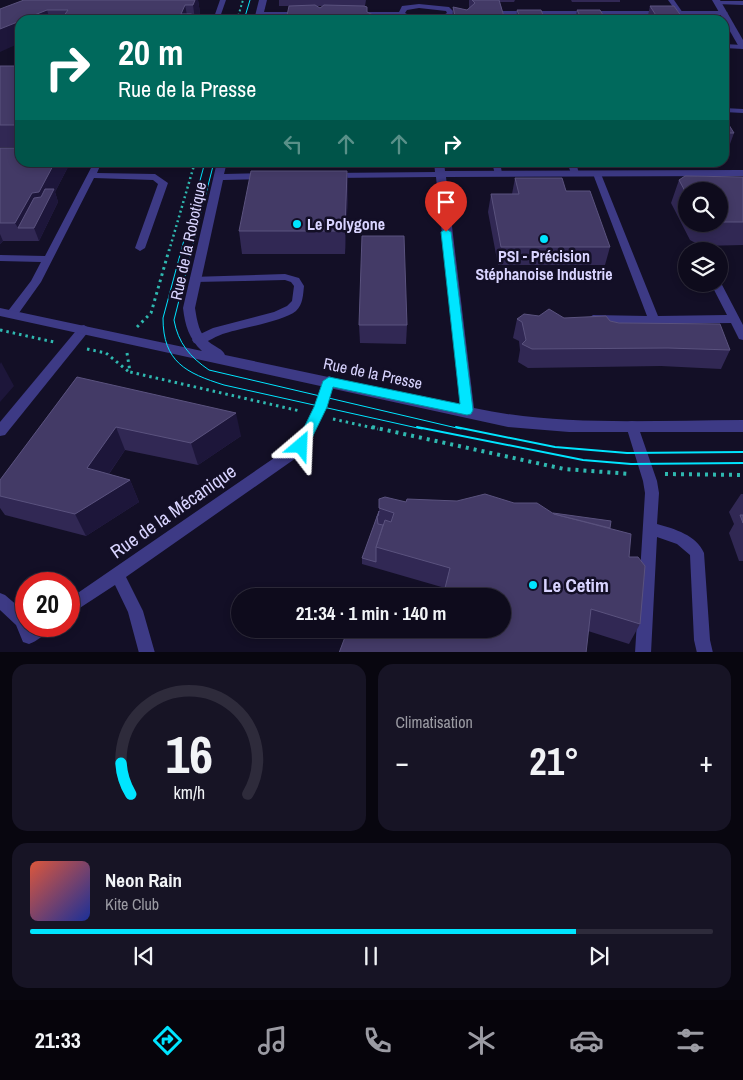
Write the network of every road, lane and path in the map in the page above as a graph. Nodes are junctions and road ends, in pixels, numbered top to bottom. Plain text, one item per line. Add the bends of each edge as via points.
1 (223, 0) edge
2 (243, 0) edge
3 (263, 0) edge
4 (448, 0) edge
5 (671, 0) edge
6 (717, 1) edge
7 (414, 3) edge
8 (743, 3) edge
9 (442, 7) junction
10 (451, 12) junction
11 (680, 13) junction
12 (724, 13) joint
13 (316, 14) edge
14 (344, 14) edge
15 (401, 14) joint
16 (218, 15) edge
17 (238, 15) edge
18 (259, 15) edge
19 (297, 15) edge
20 (449, 15) edge
21 (729, 22) edge
22 (729, 46) edge
23 (743, 47) edge
24 (729, 110) edge
25 (743, 111) edge
26 (95, 167) edge
27 (221, 167) edge
28 (497, 167) edge
29 (573, 167) edge
30 (439, 168) edge
31 (498, 173) junction
32 (743, 173) edge
33 (575, 174) junction
34 (597, 174) junction
35 (91, 175) junction
36 (324, 175) edge
37 (276, 176) edge
38 (218, 177) junction
39 (140, 248) dead end
40 (0, 258) edge
41 (48, 259) junction
42 (195, 279) junction
43 (720, 292) edge
44 (6, 313) edge
45 (577, 319) edge
46 (734, 319) junction
47 (654, 320) junction
48 (84, 329) junction
49 (743, 336) edge
50 (198, 340) junction
51 (237, 364) junction
52 (329, 381) junction
53 (467, 410) junction
54 (632, 426) junction
55 (743, 426) edge
56 (0, 431) edge
57 (650, 528) junction
58 (117, 574) junction
59 (0, 600) edge
60 (80, 600) edge
61 (15, 614) edge
62 (147, 652) edge
63 (643, 652) edge
64 (705, 652) edge

1 - 16 lane
2 - 17 path
3 - 18 street
4 - 9 street via 447,6
5 - 11 lane
6 - 8 street
6 - 12 street
7 - 9 street
7 - 15 street
9 - 10 street
10 - 11 street via 648,10
10 - 20 street
11 - 12 street
13 - 19 street
14 - 15 street
21 - 23 street
22 - 23 lane
24 - 25 lane
26 - 35 lane
27 - 38 street, Rue de la Robotique
28 - 31 lane
29 - 33 lane
30 - 31 street
30 - 36 street
30 - 53 street
31 - 33 street
32 - 34 street
33 - 34 street
34 - 47 lane
35 - 39 lane via 155,177 163,183
35 - 41 lane
37 - 38 street
38 - 42 street, Rue de la Robotique
40 - 41 lane
41 - 44 lane via 36,282
42 - 50 street, Rue de la Robotique via 189,308 191,325
42 - 50 lane via 285,277 295,280 300,286 297,302 291,309 234,325
43 - 46 lane
44 - 48 street, Rue de la Presse
45 - 47 lane
46 - 47 lane
46 - 49 lane
48 - 51 street, Rue de la Presse
48 - 56 lane
50 - 51 street
51 - 52 street, Rue de la Presse
52 - 53 street, Rue de la Presse
52 - 58 lane, Rue de la Mécanique via 301,446
53 - 54 street, Rue de la Presse via 539,425
54 - 55 street, Rue de la Presse
54 - 57 lane via 650,481
57 - 63 lane
57 - 64 lane via 682,539 697,553
58 - 60 lane, Rue de la Mécanique
58 - 62 lane via 135,611
59 - 61 lane

